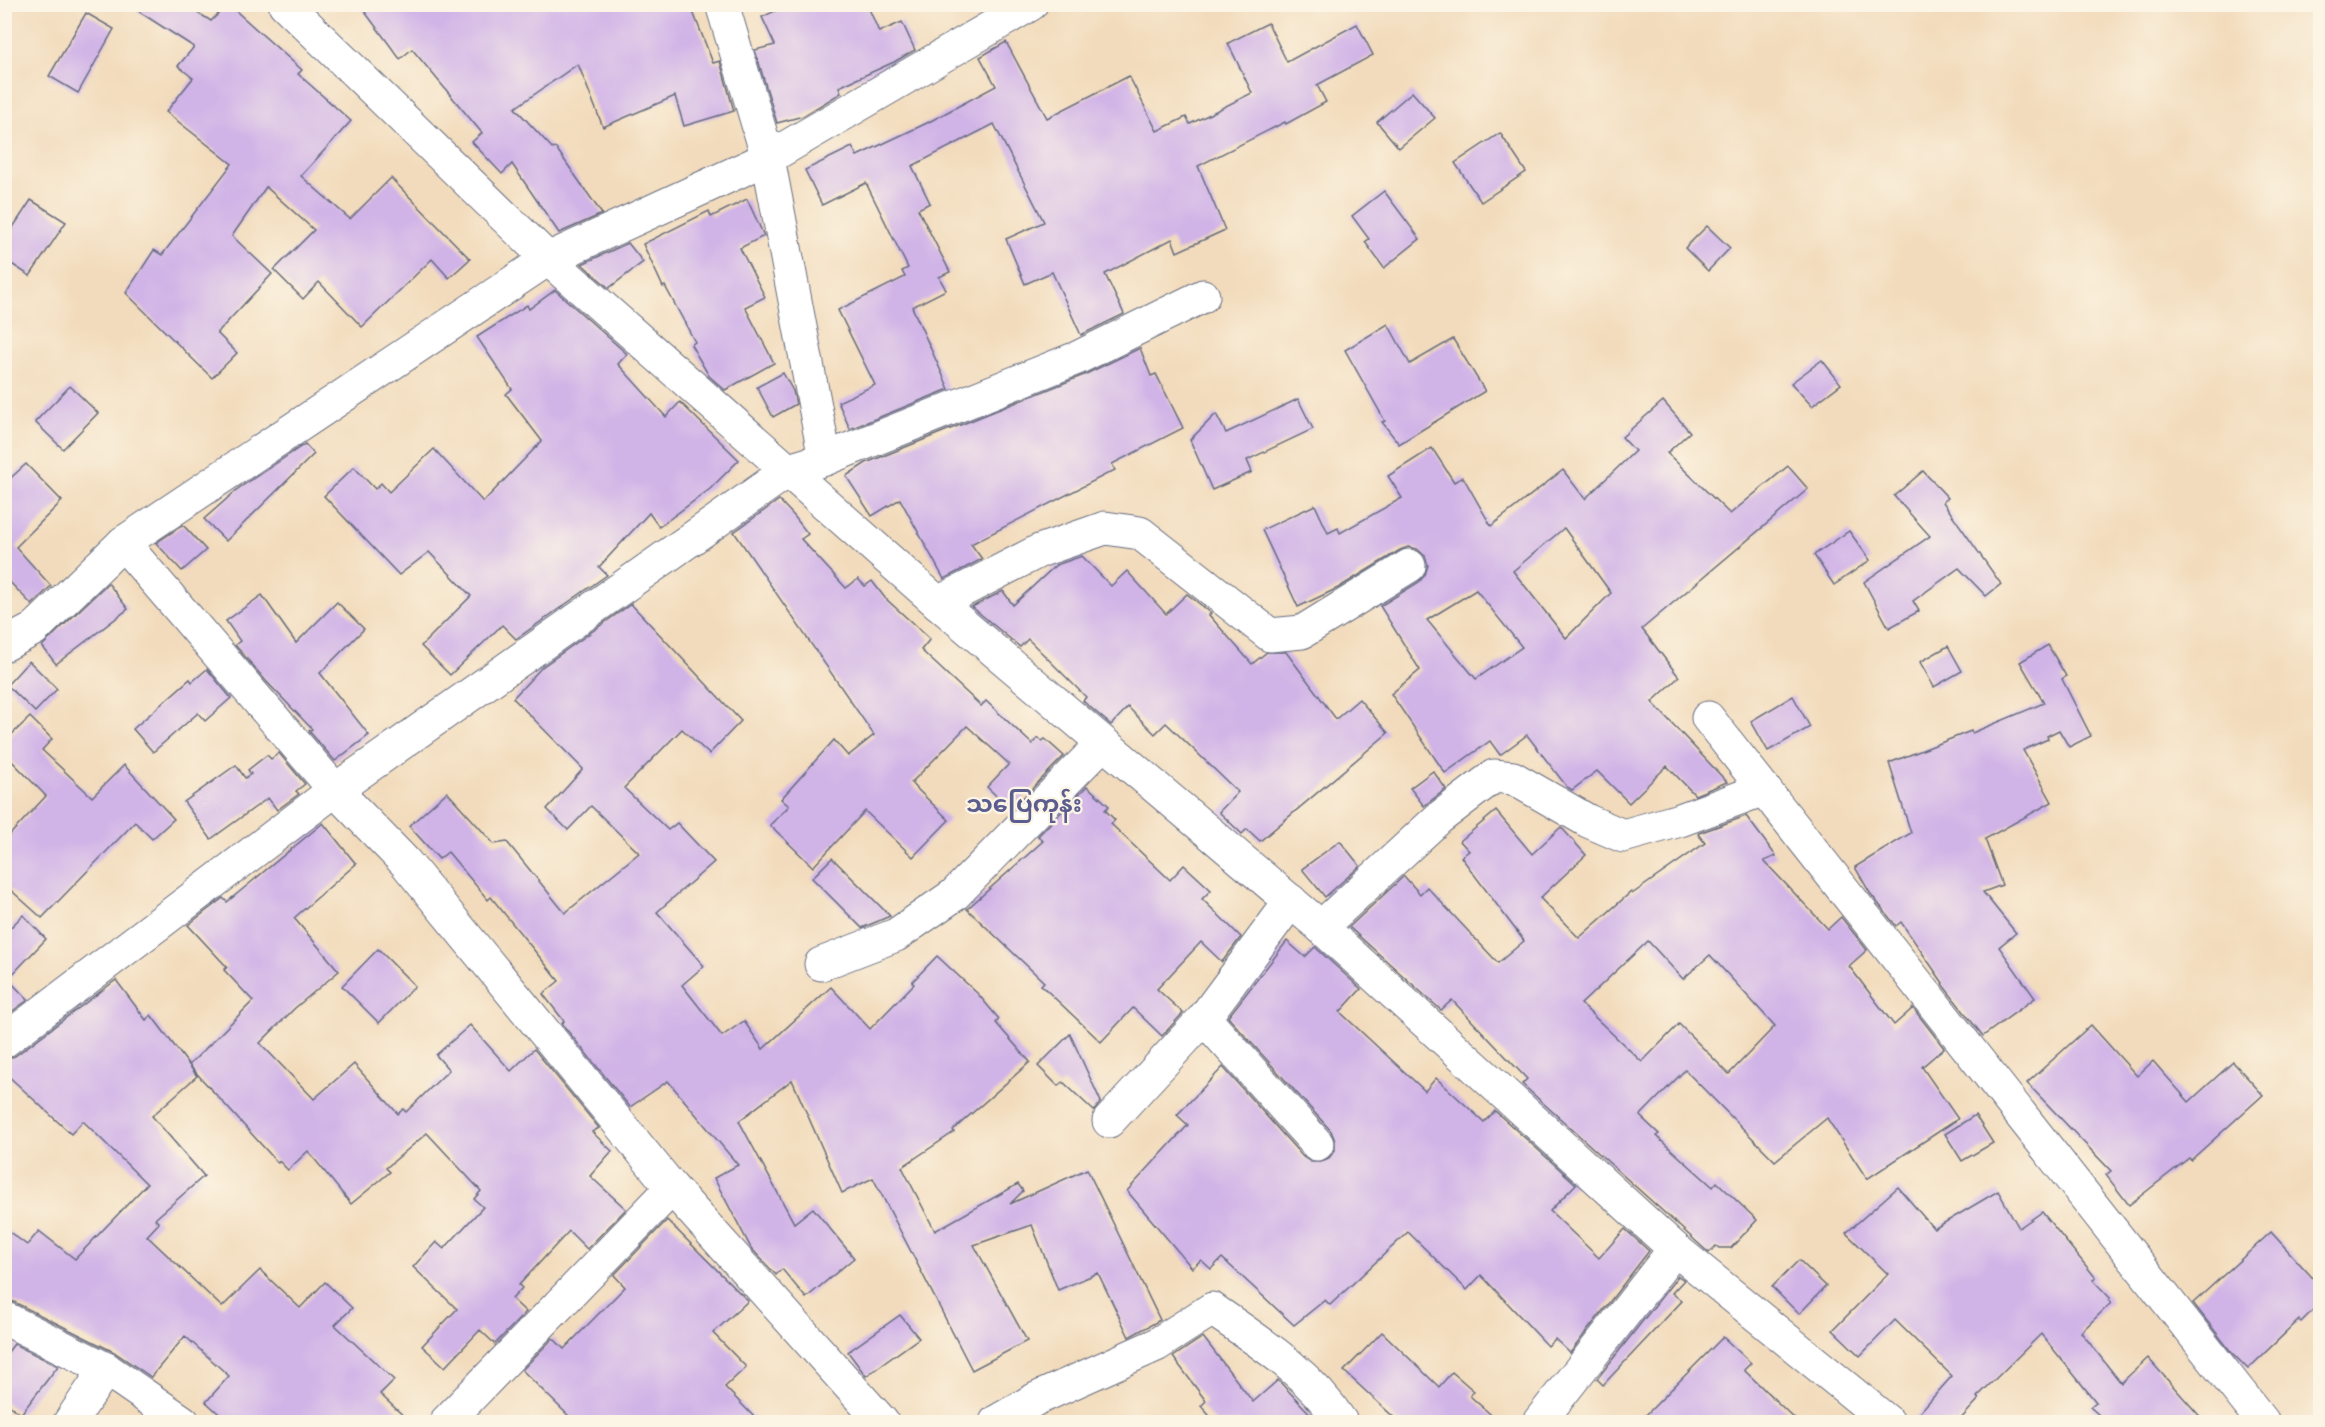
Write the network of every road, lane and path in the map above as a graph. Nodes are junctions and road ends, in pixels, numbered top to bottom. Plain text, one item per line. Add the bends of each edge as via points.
1 (285, 4) edge
2 (722, 4) edge
3 (1031, 4) edge
4 (768, 158) junction
5 (548, 259) junction
6 (1203, 296) dead end
7 (825, 459) junction
8 (789, 470) junction
9 (123, 543) junction
10 (1409, 566) dead end
11 (938, 603) junction
12 (4, 645) edge
13 (1708, 718) dead end
14 (1103, 743) junction
15 (1764, 789) junction
16 (335, 790) junction
17 (1291, 901) junction
18 (1321, 927) junction
19 (821, 964) dead end
20 (1204, 1018) junction
21 (4, 1041) edge
22 (1109, 1121) dead end
23 (1317, 1143) dead end
24 (672, 1188) junction
25 (1675, 1250) junction
26 (4, 1318) edge
27 (106, 1369) junction
28 (70, 1422) edge
29 (183, 1422) edge
30 (446, 1422) edge
31 (882, 1422) edge
32 (996, 1422) edge
33 (1341, 1422) edge
34 (1539, 1422) edge
35 (1887, 1422) edge
36 (2263, 1422) edge

1 - 5 street
2 - 4 street
3 - 4 street
4 - 5 street
4 - 7 street
5 - 8 street
5 - 9 street
6 - 7 street via 1077,358
7 - 8 street
8 - 11 street
8 - 16 street
9 - 12 street via 34,629
9 - 16 street
10 - 11 street via 1302,632 1270,635 1140,533 1105,528 1039,551
11 - 14 street
13 - 15 street
14 - 17 street
14 - 19 street via 954,895 896,935
15 - 18 street via 1623,836 1588,821 1514,778 1494,776 1439,818
15 - 36 street
16 - 21 street
16 - 24 street via 405,862
17 - 18 street
17 - 20 street
18 - 25 street
20 - 22 street
20 - 23 street
24 - 30 street
24 - 31 street
25 - 34 street
25 - 35 street
26 - 27 street
27 - 28 street
27 - 29 street
32 - 33 street via 1036,1399 1156,1345 1212,1309 1287,1360

